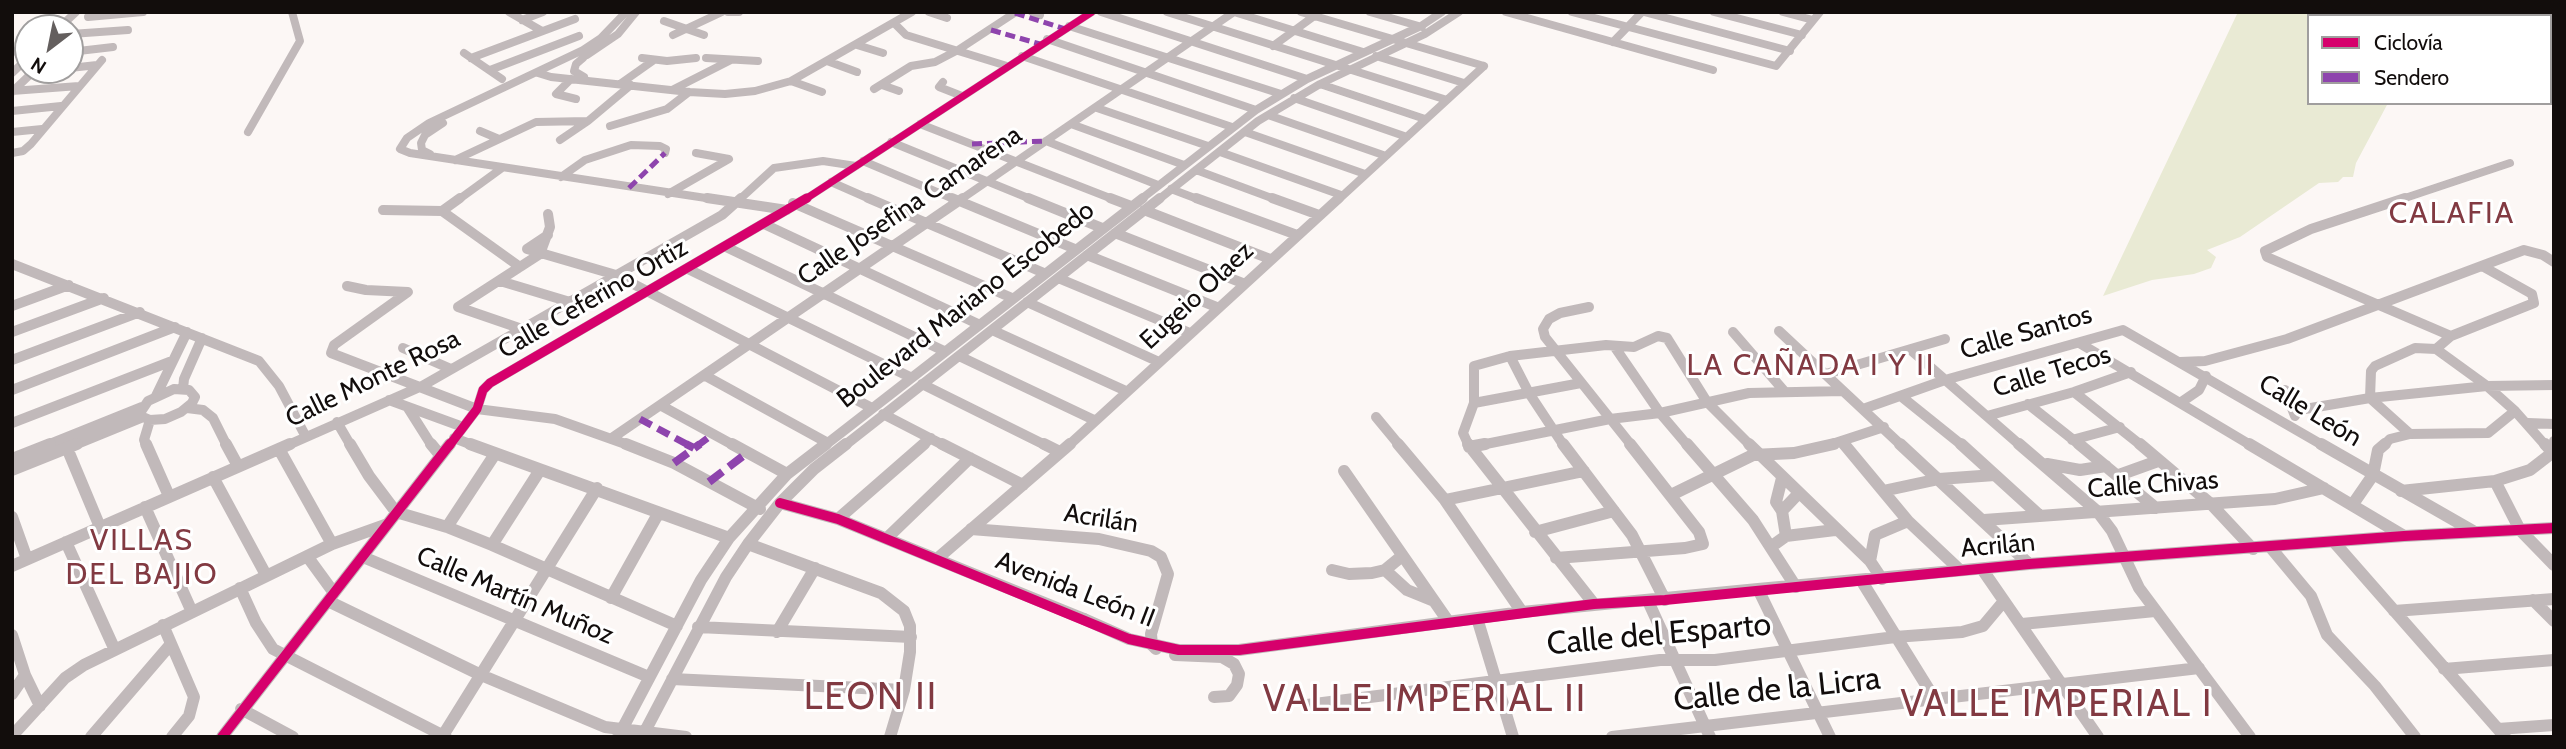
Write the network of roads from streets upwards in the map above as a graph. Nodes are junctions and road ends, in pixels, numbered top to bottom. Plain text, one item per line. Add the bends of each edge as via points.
1 (292, 12) edge
2 (509, 12) edge
3 (543, 12) edge
4 (636, 12) edge
5 (722, 12) edge
6 (728, 12) edge
7 (739, 12) edge
8 (912, 12) edge
9 (929, 12) edge
10 (1016, 12) edge
11 (1092, 12) edge
12 (1101, 12) edge
13 (1167, 12) edge
14 (1234, 12) edge
15 (1301, 12) edge
16 (1370, 12) edge
17 (1441, 12) edge
18 (1459, 12) edge
19 (1506, 12) edge
20 (1572, 12) edge
21 (1643, 12) edge
22 (1714, 12) edge
23 (1783, 12) edge
24 (1820, 12) edge
25 (621, 14) edge
26 (1316, 14) edge
27 (90, 15) edge
28 (574, 15) edge
29 (140, 16) edge
30 (947, 18) dead end
31 (522, 20) junction
32 (1814, 20) junction
33 (664, 21) dead end
34 (894, 23) junction
35 (1069, 26) junction
36 (1627, 26) junction
37 (1213, 27) junction
38 (686, 28) junction
39 (1426, 29) junction
40 (1294, 30) junction
41 (542, 31) junction
42 (704, 34) dead end
43 (906, 34) junction
44 (84, 35) edge
45 (124, 35) junction
46 (673, 35) dead end
47 (1802, 35) junction
48 (579, 36) junction
49 (869, 38) junction
50 (1395, 38) junction
51 (1047, 40) junction
52 (1408, 42) junction
53 (1613, 42) junction
54 (1191, 43) junction
55 (591, 45) junction
56 (857, 45) junction
57 (1273, 46) junction
58 (113, 47) junction
59 (84, 50) edge
60 (958, 50) junction
61 (1363, 51) junction
62 (1790, 51) junction
63 (883, 53) dead end
64 (1022, 56) junction
65 (1376, 56) junction
66 (583, 58) junction
67 (642, 58) dead end
68 (696, 58) dead end
69 (706, 58) dead end
70 (1169, 58) junction
71 (101, 60) junction
72 (653, 60) junction
73 (731, 60) junction
74 (758, 61) dead end
75 (827, 61) junction
76 (84, 64) edge
77 (1007, 66) junction
78 (1334, 66) junction
79 (1347, 69) junction
80 (490, 70) junction
81 (1713, 70) dead end
82 (857, 72) dead end
83 (1147, 73) junction
84 (542, 74) junction
85 (502, 79) dead end
86 (571, 79) junction
87 (1307, 79) junction
88 (791, 80) junction
89 (593, 81) junction
90 (943, 82) dead end
91 (1465, 83) junction
92 (620, 84) junction
93 (1320, 84) junction
94 (79, 86) junction
95 (631, 86) junction
96 (672, 90) junction
97 (900, 91) dead end
98 (1122, 91) junction
99 (12, 92) edge
100 (689, 92) junction
101 (822, 92) dead end
102 (1281, 94) junction
103 (962, 96) junction
104 (576, 99) dead end
105 (1294, 99) junction
106 (1447, 100) junction
107 (61, 106) junction
108 (1097, 107) junction
109 (1256, 110) junction
110 (12, 111) edge
111 (1268, 115) junction
112 (1425, 119) junction
113 (588, 121) junction
114 (920, 124) junction
115 (1071, 124) junction
116 (610, 126) dead end
117 (1233, 127) junction
118 (43, 129) junction
119 (480, 131) dead end
120 (12, 132) edge
121 (248, 132) dead end
122 (1245, 132) junction
123 (1407, 137) junction
124 (499, 139) junction
125 (560, 140) dead end
126 (1046, 141) junction
127 (403, 142) junction
128 (891, 142) junction
129 (421, 143) junction
130 (1208, 146) junction
131 (1220, 152) junction
132 (12, 153) edge
133 (665, 153) dead end
134 (696, 153) dead end
135 (1386, 156) junction
136 (435, 158) junction
137 (455, 160) junction
138 (1018, 161) junction
139 (860, 163) junction
140 (2510, 163) dead end
141 (1184, 165) junction
142 (502, 168) junction
143 (1196, 170) junction
144 (1365, 174) junction
145 (561, 177) junction
146 (988, 181) junction
147 (831, 182) junction
148 (1158, 185) junction
149 (1171, 189) junction
150 (668, 194) junction
151 (1341, 195) junction
152 (706, 198) junction
153 (958, 202) junction
154 (738, 203) junction
155 (799, 203) junction
156 (758, 205) junction
157 (1131, 206) junction
158 (787, 210) junction
159 (1144, 210) junction
160 (383, 211) dead end
161 (442, 211) junction
162 (548, 214) dead end
163 (1319, 215) junction
164 (927, 222) junction
165 (764, 224) junction
166 (703, 226) junction
167 (1102, 228) junction
168 (1115, 233) junction
169 (1297, 235) junction
170 (893, 246) junction
171 (726, 247) junction
172 (1075, 249) junction
173 (540, 254) junction
174 (1087, 255) junction
175 (1270, 259) junction
176 (2554, 262) edge
177 (12, 264) edge
178 (2482, 266) junction
179 (520, 267) junction
180 (688, 269) junction
181 (858, 270) junction
182 (1044, 273) junction
183 (616, 275) junction
184 (1058, 278) junction
185 (500, 281) junction
186 (1245, 284) junction
187 (69, 285) junction
188 (347, 286) dead end
189 (647, 293) junction
190 (824, 293) junction
191 (104, 298) junction
192 (1012, 298) junction
193 (570, 302) junction
194 (1027, 302) junction
195 (12, 306) edge
196 (1589, 307) dead end
197 (2379, 307) junction
198 (1219, 308) junction
199 (140, 312) junction
200 (788, 317) junction
201 (987, 317) junction
202 (978, 324) junction
203 (175, 327) junction
204 (996, 327) junction
205 (522, 329) junction
206 (2123, 330) joint
207 (1779, 331) dead end
208 (12, 332) edge
209 (187, 332) junction
210 (1733, 332) dead end
211 (1190, 333) junction
212 (2451, 336) junction
213 (202, 338) junction
214 (1945, 339) dead end
215 (748, 344) junction
216 (2081, 344) junction
217 (1614, 346) junction
218 (403, 348) dead end
219 (2436, 349) junction
220 (1557, 350) junction
221 (944, 351) junction
222 (1912, 351) junction
223 (958, 356) junction
224 (1510, 356) junction
225 (12, 360) edge
226 (172, 361) junction
227 (2205, 361) junction
228 (1159, 362) junction
229 (2179, 362) junction
230 (452, 369) junction
231 (2131, 372) junction
232 (704, 374) junction
233 (1826, 374) junction
234 (911, 377) junction
235 (2209, 378) junction
236 (1945, 380) junction
237 (1581, 383) junction
238 (922, 384) junction
239 (2554, 385) edge
240 (422, 386) junction
241 (2487, 386) junction
242 (183, 389) junction
243 (12, 390) edge
244 (2285, 390) dead end
245 (1126, 391) junction
246 (1843, 391) junction
247 (1785, 392) junction
248 (2074, 392) junction
249 (1529, 393) junction
250 (156, 396) junction
251 (1902, 397) junction
252 (2370, 398) junction
253 (389, 400) junction
254 (1707, 402) junction
255 (1474, 403) junction
256 (2180, 403) junction
257 (2028, 404) junction
258 (660, 405) junction
259 (870, 407) junction
260 (187, 408) junction
261 (408, 408) junction
262 (477, 409) junction
263 (1863, 409) junction
264 (2293, 411) junction
265 (2515, 411) junction
266 (1660, 413) junction
267 (883, 414) junction
268 (145, 415) junction
269 (1987, 416) junction
270 (1377, 417) dead end
271 (1610, 419) junction
272 (1094, 420) junction
273 (337, 422) junction
274 (2528, 423) junction
275 (12, 424) edge
276 (2554, 424) edge
277 (463, 426) junction
278 (1884, 427) junction
279 (2120, 427) junction
280 (2298, 429) junction
281 (1553, 431) junction
282 (2410, 434) junction
283 (306, 437) junction
284 (454, 438) junction
285 (612, 438) junction
286 (931, 438) junction
287 (2072, 440) junction
288 (826, 442) junction
289 (1842, 442) junction
290 (1469, 447) junction
291 (66, 448) junction
292 (279, 449) junction
293 (2553, 450) edge
294 (1060, 452) junction
295 (495, 454) junction
296 (1757, 454) junction
297 (440, 455) junction
298 (970, 458) junction
299 (12, 459) edge
300 (2158, 461) junction
301 (2045, 464) junction
302 (238, 466) junction
303 (2106, 466) junction
304 (12, 470) edge
305 (540, 470) junction
306 (1344, 471) dead end
307 (1584, 471) junction
308 (1714, 473) junction
309 (786, 474) junction
310 (1995, 474) junction
311 (2119, 475) junction
312 (2373, 475) junction
313 (213, 477) junction
314 (1782, 478) junction
315 (1939, 479) junction
316 (2495, 481) junction
317 (1023, 485) junction
318 (1499, 487) junction
319 (597, 488) junction
320 (2324, 488) junction
321 (1883, 491) junction
322 (2401, 491) junction
323 (1798, 494) junction
324 (1671, 495) junction
325 (169, 496) junction
326 (1445, 499) junction
327 (2211, 504) junction
328 (2353, 504) junction
329 (145, 507) junction
330 (755, 508) junction
331 (776, 508) junction
332 (2156, 508) junction
333 (1614, 511) junction
334 (1782, 511) junction
335 (2097, 511) junction
336 (396, 512) junction
337 (659, 514) junction
338 (2039, 515) junction
339 (12, 517) edge
340 (838, 519) junction
341 (1984, 520) junction
342 (1908, 521) junction
343 (388, 524) junction
344 (100, 527) junction
345 (447, 527) junction
346 (2554, 528) edge
347 (971, 529) junction
348 (1835, 530) junction
349 (2520, 530) junction
350 (2473, 531) junction
351 (1535, 532) junction
352 (1786, 536) junction
353 (2404, 536) junction
354 (729, 538) junction
355 (887, 538) junction
356 (66, 542) junction
357 (2334, 542) junction
358 (332, 544) junction
359 (748, 544) junction
360 (492, 545) junction
361 (1772, 546) junction
362 (2271, 548) junction
363 (2253, 549) junction
364 (1641, 551) junction
365 (307, 556) junction
366 (1402, 556) junction
367 (363, 557) junction
368 (938, 558) junction
369 (1556, 558) junction
370 (2124, 558) junction
371 (27, 559) junction
372 (1870, 561) junction
373 (2029, 564) junction
374 (2554, 565) edge
375 (12, 566) edge
376 (815, 568) junction
377 (548, 569) junction
378 (1982, 569) junction
379 (1332, 570) dead end
380 (1385, 570) junction
381 (1960, 570) junction
382 (266, 575) junction
383 (1882, 579) junction
384 (1861, 580) junction
385 (1796, 587) junction
386 (240, 588) junction
387 (1758, 589) junction
388 (331, 597) junction
389 (611, 597) junction
390 (2554, 599) edge
391 (1665, 600) junction
392 (2533, 600) junction
393 (1434, 601) junction
394 (1648, 601) junction
395 (2004, 601) junction
396 (1594, 604) junction
397 (2155, 611) junction
398 (2394, 611) junction
399 (191, 612) junction
400 (1521, 612) junction
401 (1477, 618) junction
402 (516, 621) junction
403 (1448, 621) junction
404 (2554, 621) edge
405 (2022, 624) junction
406 (163, 625) junction
407 (677, 626) junction
408 (698, 628) junction
409 (776, 632) junction
410 (12, 635) edge
411 (911, 637) junction
412 (1895, 637) junction
413 (172, 644) junction
414 (114, 648) junction
415 (1790, 651) junction
416 (283, 655) junction
417 (1674, 659) junction
418 (2554, 660) edge
419 (2199, 667) junction
420 (2444, 668) junction
421 (481, 675) junction
422 (26, 676) junction
423 (649, 677) junction
424 (672, 679) junction
425 (1497, 679) junction
426 (2060, 683) junction
427 (904, 690) junction
428 (12, 694) edge
429 (1214, 697) dead end
430 (1936, 701) junction
431 (1307, 705) dead end
432 (40, 706) junction
433 (241, 709) junction
434 (1817, 713) junction
435 (2554, 725) edge
436 (1709, 732) edge
437 (2502, 733) edge
438 (619, 734) edge
439 (643, 735) edge
440 (12, 736) edge
441 (444, 736) edge
442 (91, 737) edge
443 (172, 737) edge
444 (222, 737) edge
445 (293, 737) edge
446 (686, 737) edge
447 (890, 737) edge
448 (1513, 737) edge
449 (1612, 737) edge
450 (1830, 737) edge
451 (2098, 737) edge
452 (2250, 737) edge
453 (2415, 737) edge

1 - 121 street via 300,41
2 - 31 street
3 - 31 street
4 - 66 street via 611,40
5 - 38 street
6 - 7 street
8 - 34 street
9 - 30 street
10 - 60 street
11 - 35 street, Calle Ceferino Ortiz
12 - 54 street
13 - 37 street
14 - 37 street, Calle Josefina Camarena
14 - 40 street
15 - 26 street
16 - 39 street
17 - 39 street, Boulevard Mariano Escobedo
18 - 39 street, Boulevard Mariano Escobedo
19 - 53 street
20 - 36 street
21 - 36 street
21 - 62 street
22 - 47 street
23 - 32 street
24 - 32 street
25 - 55 street
26 - 40 street
26 - 50 street
27 - 29 street
28 - 41 street
28 - 48 street
29 - 45 street
31 - 41 street
32 - 47 street
33 - 38 street
34 - 43 street
34 - 49 street
35 - 51 street, Calle Ceferino Ortiz
35 - 70 street
36 - 53 street
36 - 62 street via 1774,66
37 - 54 street, Calle Josefina Camarena
37 - 57 street
38 - 42 street
38 - 46 street
39 - 50 street, Boulevard Mariano Escobedo
39 - 52 street, Boulevard Mariano Escobedo
40 - 57 street
40 - 61 street
41 - 80 street via 467,56
43 - 49 street
43 - 60 street
44 - 45 street
45 - 58 street
47 - 62 street
48 - 55 street
48 - 80 street
49 - 56 street
50 - 52 street
50 - 61 street, Boulevard Mariano Escobedo
51 - 64 street, Calle Ceferino Ortiz
51 - 83 street
52 - 65 street, Boulevard Mariano Escobedo
52 - 91 street, Eugeio Olaez via 1484,66
53 - 81 street
54 - 70 street, Calle Josefina Camarena
54 - 87 street
55 - 84 street
56 - 63 street
56 - 75 street
57 - 78 street
58 - 59 street
58 - 71 street
60 - 77 street
60 - 97 street via 935,62 911,66 878,87
61 - 78 street, Boulevard Mariano Escobedo
64 - 77 street, Calle Ceferino Ortiz
64 - 98 street
65 - 79 street, Boulevard Mariano Escobedo
65 - 91 street
66 - 84 street
66 - 89 street via 574,71
67 - 72 street
68 - 72 street
69 - 73 street
70 - 83 street, Calle Josefina Camarena
70 - 102 street
71 - 76 street
71 - 94 street
72 - 92 street
73 - 74 street
73 - 96 street
75 - 82 street
75 - 88 street
77 - 103 street, Calle Ceferino Ortiz
78 - 79 street
78 - 87 street, Boulevard Mariano Escobedo
79 - 93 street, Boulevard Mariano Escobedo
79 - 106 street
80 - 85 street
83 - 98 street, Calle Josefina Camarena
83 - 109 street
84 - 86 street
84 - 127 street via 440,117
84 - 129 street via 437,127
86 - 89 street
86 - 104 street via 556,94
87 - 102 street, Boulevard Mariano Escobedo
88 - 100 street via 739,93
88 - 101 street
89 - 92 street
90 - 103 street via 939,87
91 - 106 street, Eugeio Olaez
92 - 95 street
93 - 105 street, Boulevard Mariano Escobedo
93 - 112 street
94 - 99 street
94 - 107 street
95 - 96 street
95 - 113 street
96 - 100 street
98 - 108 street, Calle Josefina Camarena
98 - 117 street
100 - 116 street via 667,109
102 - 109 street, Boulevard Mariano Escobedo
103 - 114 street, Calle Ceferino Ortiz
105 - 111 street, Boulevard Mariano Escobedo
105 - 123 street
106 - 112 street, Eugeio Olaez
107 - 110 street
107 - 118 street
108 - 115 street, Calle Josefina Camarena
108 - 130 street
109 - 117 street, Boulevard Mariano Escobedo
111 - 122 street, Boulevard Mariano Escobedo
111 - 135 street
112 - 123 street, Eugeio Olaez
113 - 124 street via 542,120
113 - 125 street
114 - 128 street, Calle Ceferino Ortiz
114 - 138 street
115 - 126 street, Calle Josefina Camarena
115 - 141 street
117 - 130 street, Boulevard Mariano Escobedo
118 - 120 street
118 - 132 street via 23,151
119 - 124 street
122 - 131 street, Boulevard Mariano Escobedo
122 - 144 street
123 - 135 street, Eugeio Olaez
124 - 137 street
126 - 138 street, Calle Josefina Camarena
126 - 148 street
127 - 129 street
127 - 136 street via 403,152
128 - 139 street, Calle Ceferino Ortiz
128 - 146 street
129 - 136 street via 422,150
130 - 141 street, Boulevard Mariano Escobedo
131 - 143 street, Boulevard Mariano Escobedo
131 - 151 street
133 - 145 street via 660,146 631,145 580,162
134 - 150 street via 728,160
135 - 144 street, Eugeio Olaez
136 - 137 street
137 - 142 street
138 - 146 street, Calle Josefina Camarena
138 - 157 street
139 - 147 street, Calle Ceferino Ortiz
139 - 153 street, Calle Monte Rosa
139 - 154 street, Calle Monte Rosa via 823,161 774,168
140 - 197 street via 2311,229 2265,251 2267,257
141 - 148 street, Boulevard Mariano Escobedo
142 - 145 street
142 - 161 street
143 - 149 street, Boulevard Mariano Escobedo
143 - 163 street
144 - 151 street, Eugeio Olaez
145 - 150 street
146 - 153 street, Calle Josefina Camarena
146 - 167 street
147 - 155 street, Calle Ceferino Ortiz
147 - 164 street
148 - 157 street, Boulevard Mariano Escobedo
149 - 159 street, Boulevard Mariano Escobedo
149 - 169 street
150 - 152 street
151 - 163 street, Eugeio Olaez
152 - 154 street
152 - 166 street via 713,213
153 - 164 street, Calle Josefina Camarena
153 - 172 street, Calle Monte Rosa
154 - 156 street
154 - 166 street, Calle Monte Rosa
155 - 156 street
155 - 158 street, Calle Ceferino Ortiz
155 - 170 street
156 - 158 street
157 - 167 street, Boulevard Mariano Escobedo
158 - 165 street, Calle Ceferino Ortiz
159 - 168 street, Boulevard Mariano Escobedo
159 - 175 street
160 - 161 street
161 - 179 street
162 - 173 street via 550,227
163 - 169 street, Eugeio Olaez
164 - 170 street, Calle Josefina Camarena
164 - 182 street
165 - 171 street, Calle Ceferino Ortiz
165 - 181 street
166 - 183 street, Calle Monte Rosa
167 - 172 street, Boulevard Mariano Escobedo
168 - 174 street, Boulevard Mariano Escobedo
168 - 186 street
169 - 175 street, Eugeio Olaez
170 - 181 street, Calle Josefina Camarena
170 - 192 street
171 - 180 street, Calle Ceferino Ortiz
171 - 190 street
172 - 182 street, Boulevard Mariano Escobedo
173 - 179 street
173 - 183 street
174 - 184 street, Boulevard Mariano Escobedo
174 - 198 street
175 - 186 street, Eugeio Olaez
176 - 178 street via 2524,250
177 - 187 street
178 - 197 street
178 - 212 street via 2532,294 2534,303
179 - 185 street
180 - 189 street, Calle Ceferino Ortiz
180 - 200 street
181 - 190 street, Calle Josefina Camarena
181 - 202 street
182 - 192 street, Boulevard Mariano Escobedo
183 - 189 street
183 - 193 street, Calle Monte Rosa
184 - 194 street, Boulevard Mariano Escobedo
184 - 211 street
185 - 193 street
185 - 205 street via 457,307
186 - 198 street, Eugeio Olaez
187 - 191 street
187 - 195 street
188 - 240 street, Avenida León II via 408,292 330,351
189 - 215 street
189 - 262 street, Calle Ceferino Ortiz via 490,383
190 - 200 street, Calle Josefina Camarena
190 - 221 street
191 - 199 street
191 - 208 street
192 - 201 street, Boulevard Mariano Escobedo
193 - 205 street, Calle Monte Rosa
194 - 204 street, Boulevard Mariano Escobedo
194 - 228 street
196 - 220 street via 1556,314 1545,322 1545,337
197 - 212 street
197 - 227 street
198 - 211 street, Eugeio Olaez
199 - 203 street
199 - 225 street
200 - 215 street, Calle Josefina Camarena
200 - 234 street
201 - 202 street, Boulevard Mariano Escobedo
201 - 204 street
202 - 221 street, Boulevard Mariano Escobedo
203 - 209 street
203 - 243 street
204 - 223 street, Boulevard Mariano Escobedo
204 - 245 street
205 - 230 street, Calle Monte Rosa
206 - 216 street, Calle Santos
206 - 229 street, Calle León
207 - 233 street
209 - 213 street
209 - 226 street
210 - 247 street
211 - 228 street, Eugeio Olaez
212 - 219 street
213 - 242 street
213 - 283 street via 265,367
214 - 222 street
215 - 232 street, Calle Josefina Camarena
215 - 259 street
216 - 231 street
216 - 236 street, Calle Santos
217 - 220 street
217 - 254 street via 1634,347 1658,336 1667,338
217 - 266 street
218 - 230 street
219 - 241 street
219 - 252 street via 2415,348 2375,366 2369,380
220 - 224 street
220 - 237 street
221 - 234 street, Boulevard Mariano Escobedo
222 - 233 street
222 - 236 street
223 - 238 street, Boulevard Mariano Escobedo
223 - 272 street
224 - 249 street
224 - 255 street via 1474,366
226 - 250 street
226 - 275 street
227 - 229 street
227 - 235 street
228 - 245 street, Eugeio Olaez
229 - 235 street, Calle León
230 - 240 street, Calle Monte Rosa
231 - 248 street, Calle Tecos
231 - 256 street
232 - 258 street, Calle Josefina Camarena
232 - 288 street
233 - 246 street
234 - 259 street, Boulevard Mariano Escobedo
235 - 256 street
235 - 280 street, Calle León
236 - 251 street, Calle Santos
236 - 269 street
237 - 249 street
237 - 271 street
238 - 267 street, Boulevard Mariano Escobedo
238 - 294 street
239 - 241 street
240 - 253 street, Calle Monte Rosa
240 - 262 street, Avenida León II
241 - 252 street
241 - 265 street
242 - 250 street
242 - 260 street via 195,397
244 - 264 street
245 - 272 street, Eugeio Olaez
246 - 247 street
246 - 263 street
247 - 254 street via 1749,393
248 - 257 street, Calle Tecos
248 - 279 street
249 - 255 street
249 - 281 street
250 - 268 street
251 - 263 street, Calle Santos
251 - 310 street
252 - 264 street
252 - 282 street
253 - 261 street
253 - 273 street, Calle Monte Rosa
254 - 266 street
254 - 296 street
255 - 290 street via 1464,433
256 - 320 street
257 - 269 street, Calle Tecos
257 - 287 street
258 - 285 street, Calle Josefina Camarena
258 - 309 street
259 - 288 street, Boulevard Mariano Escobedo
260 - 268 street via 165,419
260 - 302 street via 203,410 213,418
261 - 277 street
261 - 297 street
262 - 277 street, Calle Ceferino Ortiz
262 - 285 street, Avenida León II via 555,419
263 - 278 street
264 - 280 street
265 - 274 street
265 - 282 street via 2488,433
266 - 271 street
266 - 308 street
267 - 286 street
267 - 331 street, Boulevard Mariano Escobedo via 814,469
268 - 291 street
268 - 299 street
268 - 325 street via 144,440
269 - 301 street
270 - 326 street
271 - 281 street
271 - 324 street
272 - 294 street, Eugeio Olaez
273 - 283 street, Calle Monte Rosa
273 - 336 street
274 - 276 street
274 - 293 street
277 - 284 street, Calle Ceferino Ortiz
278 - 289 street
278 - 315 street
279 - 287 street
279 - 300 street
280 - 312 street, Calle León
281 - 290 street
281 - 307 street
282 - 312 street via 2390,439 2378,450
283 - 292 street, Calle Monte Rosa
284 - 295 street
284 - 297 street, Calle Ceferino Ortiz
285 - 330 street, Avenida León II via 674,463
286 - 298 street
286 - 340 street
287 - 303 street
288 - 309 street, Boulevard Mariano Escobedo
289 - 296 street via 1783,454
289 - 321 street
290 - 318 street
291 - 304 street
291 - 344 street
292 - 302 street, Calle Monte Rosa
292 - 358 street
293 - 316 street via 2530,470
294 - 317 street, Eugeio Olaez
295 - 305 street
295 - 345 street
296 - 308 street
296 - 314 street
297 - 336 street, Calle Ceferino Ortiz
298 - 317 street
298 - 355 street
300 - 311 street
300 - 327 street
301 - 303 street via 2080,470
301 - 335 street
302 - 313 street, Calle Monte Rosa
303 - 311 street
305 - 319 street
305 - 360 street
306 - 366 street
307 - 318 street
307 - 333 street
308 - 324 street
308 - 361 street
309 - 330 street, Boulevard Mariano Escobedo
310 - 315 street
310 - 338 street
311 - 332 street
312 - 322 street, Calle León
312 - 328 street
313 - 325 street, Calle Monte Rosa
313 - 382 street
314 - 323 street
314 - 334 street via 1776,502
315 - 321 street
315 - 341 street
316 - 322 street
316 - 349 street
317 - 347 street, Eugeio Olaez
318 - 326 street
318 - 351 street
319 - 337 street
319 - 377 street
320 - 327 street, Calle Chivas via 2275,499
320 - 328 street
321 - 342 street
322 - 350 street, Calle León
323 - 334 street
323 - 348 street
324 - 364 street via 1703,544
325 - 329 street, Calle Monte Rosa
326 - 400 street
327 - 332 street, Calle Chivas
327 - 363 street
328 - 353 street
329 - 344 street, Calle Monte Rosa
329 - 399 street
330 - 331 street, Avenida León II
330 - 354 street, Boulevard Mariano Escobedo
331 - 340 street, Avenida León II
331 - 359 street, Boulevard Mariano Escobedo
332 - 335 street, Calle Chivas
333 - 351 street
333 - 364 street
334 - 352 street
335 - 338 street, Calle Chivas
335 - 370 street
336 - 343 street, Calle Ceferino Ortiz
336 - 345 street
337 - 354 street
337 - 389 street
338 - 341 street, Calle Chivas
339 - 371 street
340 - 355 street, Avenida León II
341 - 373 street
342 - 372 street via 1875,535
342 - 381 street
343 - 358 street
343 - 367 street, Calle Ceferino Ortiz
344 - 356 street, Calle Monte Rosa
345 - 360 street
346 - 349 street, Acrilán
347 - 368 street, Eugeio Olaez
347 - 429 street, Acrilán, bridge via 1099,539 1161,557 1168,574 1151,634 1154,648 1180,655 1222,657 1234,664 1239,674 1237,685 1229,696
348 - 352 street
348 - 372 street
349 - 350 street, Acrilán
349 - 374 street
350 - 353 street, Acrilán
351 - 369 street
352 - 361 street
353 - 357 street, Acrilán
354 - 407 street, Boulevard Mariano Escobedo via 688,600
355 - 368 street, Avenida León II
356 - 371 street, Calle Monte Rosa
356 - 414 street
357 - 362 street, Acrilán
357 - 398 street
358 - 365 street
359 - 376 street
359 - 408 street, Boulevard Mariano Escobedo
360 - 377 street
361 - 385 street
362 - 363 street, Acrilán
362 - 453 street via 2311,596 2327,635
363 - 370 street, Acrilán
364 - 369 street
364 - 391 street
365 - 382 street
365 - 388 street
366 - 380 street
366 - 393 street
367 - 388 street, Calle Ceferino Ortiz
367 - 402 street, Calle Martín Muñoz
368 - 403 street, Avenida León II, bridge via 1129,639 1179,650 1239,650
369 - 396 street
370 - 373 street, Acrilán
370 - 397 street
371 - 375 street, Calle Monte Rosa
372 - 383 street
373 - 378 street, Acrilán
376 - 409 street
376 - 411 street via 889,596 904,611
377 - 389 street
377 - 402 street
378 - 381 street, Acrilán
378 - 395 street
379 - 380 street via 1360,575
380 - 393 street via 1407,590
381 - 383 street, Acrilán
382 - 386 street
383 - 384 street, Acrilán
384 - 385 street, Acrilán
384 - 412 street
385 - 387 street, Acrilán
386 - 399 street
386 - 416 street via 266,640
387 - 391 street, Acrilán
387 - 415 street
388 - 416 street, Calle Ceferino Ortiz
388 - 421 street
389 - 407 street
390 - 392 street
391 - 394 street, Acrilán
392 - 398 street
392 - 404 street
393 - 403 street
394 - 396 street, Acrilán
394 - 417 street
395 - 405 street
395 - 412 street, Calle del Esparto via 1975,629
396 - 400 street, Acrilán
397 - 405 street
397 - 419 street
398 - 420 street
399 - 406 street
400 - 401 street, Acrilán
401 - 403 street, Acrilán
401 - 425 street
402 - 421 street
402 - 423 street, Calle Martín Muñoz
405 - 426 street
406 - 413 street
406 - 414 street
407 - 423 street, Boulevard Mariano Escobedo
408 - 409 street
408 - 424 street, Boulevard Mariano Escobedo
409 - 411 street
410 - 422 street
411 - 427 street
412 - 415 street, Calle del Esparto
412 - 430 street
413 - 442 street
413 - 443 street via 194,697 189,716
414 - 432 street via 70,673
415 - 417 street, Calle del Esparto via 1715,660
415 - 434 street
416 - 433 street, Calle Ceferino Ortiz
416 - 441 street
417 - 425 street, Calle del Esparto
417 - 436 street
418 - 420 street
419 - 426 street, Calle de la Licra
419 - 452 street
420 - 437 street
421 - 438 street
421 - 441 street
422 - 428 street
422 - 432 street
423 - 438 street, Boulevard Mariano Escobedo
424 - 427 street
424 - 439 street, Boulevard Mariano Escobedo
425 - 431 street, Calle del Esparto
425 - 448 street
426 - 430 street, Calle de la Licra
426 - 451 street
427 - 447 street
430 - 434 street, Calle de la Licra
432 - 440 street
433 - 444 street, Calle Ceferino Ortiz
433 - 445 street
434 - 436 street, Calle de la Licra
434 - 450 street
435 - 437 street
436 - 449 street, Calle de la Licra
438 - 439 street
439 - 446 street

